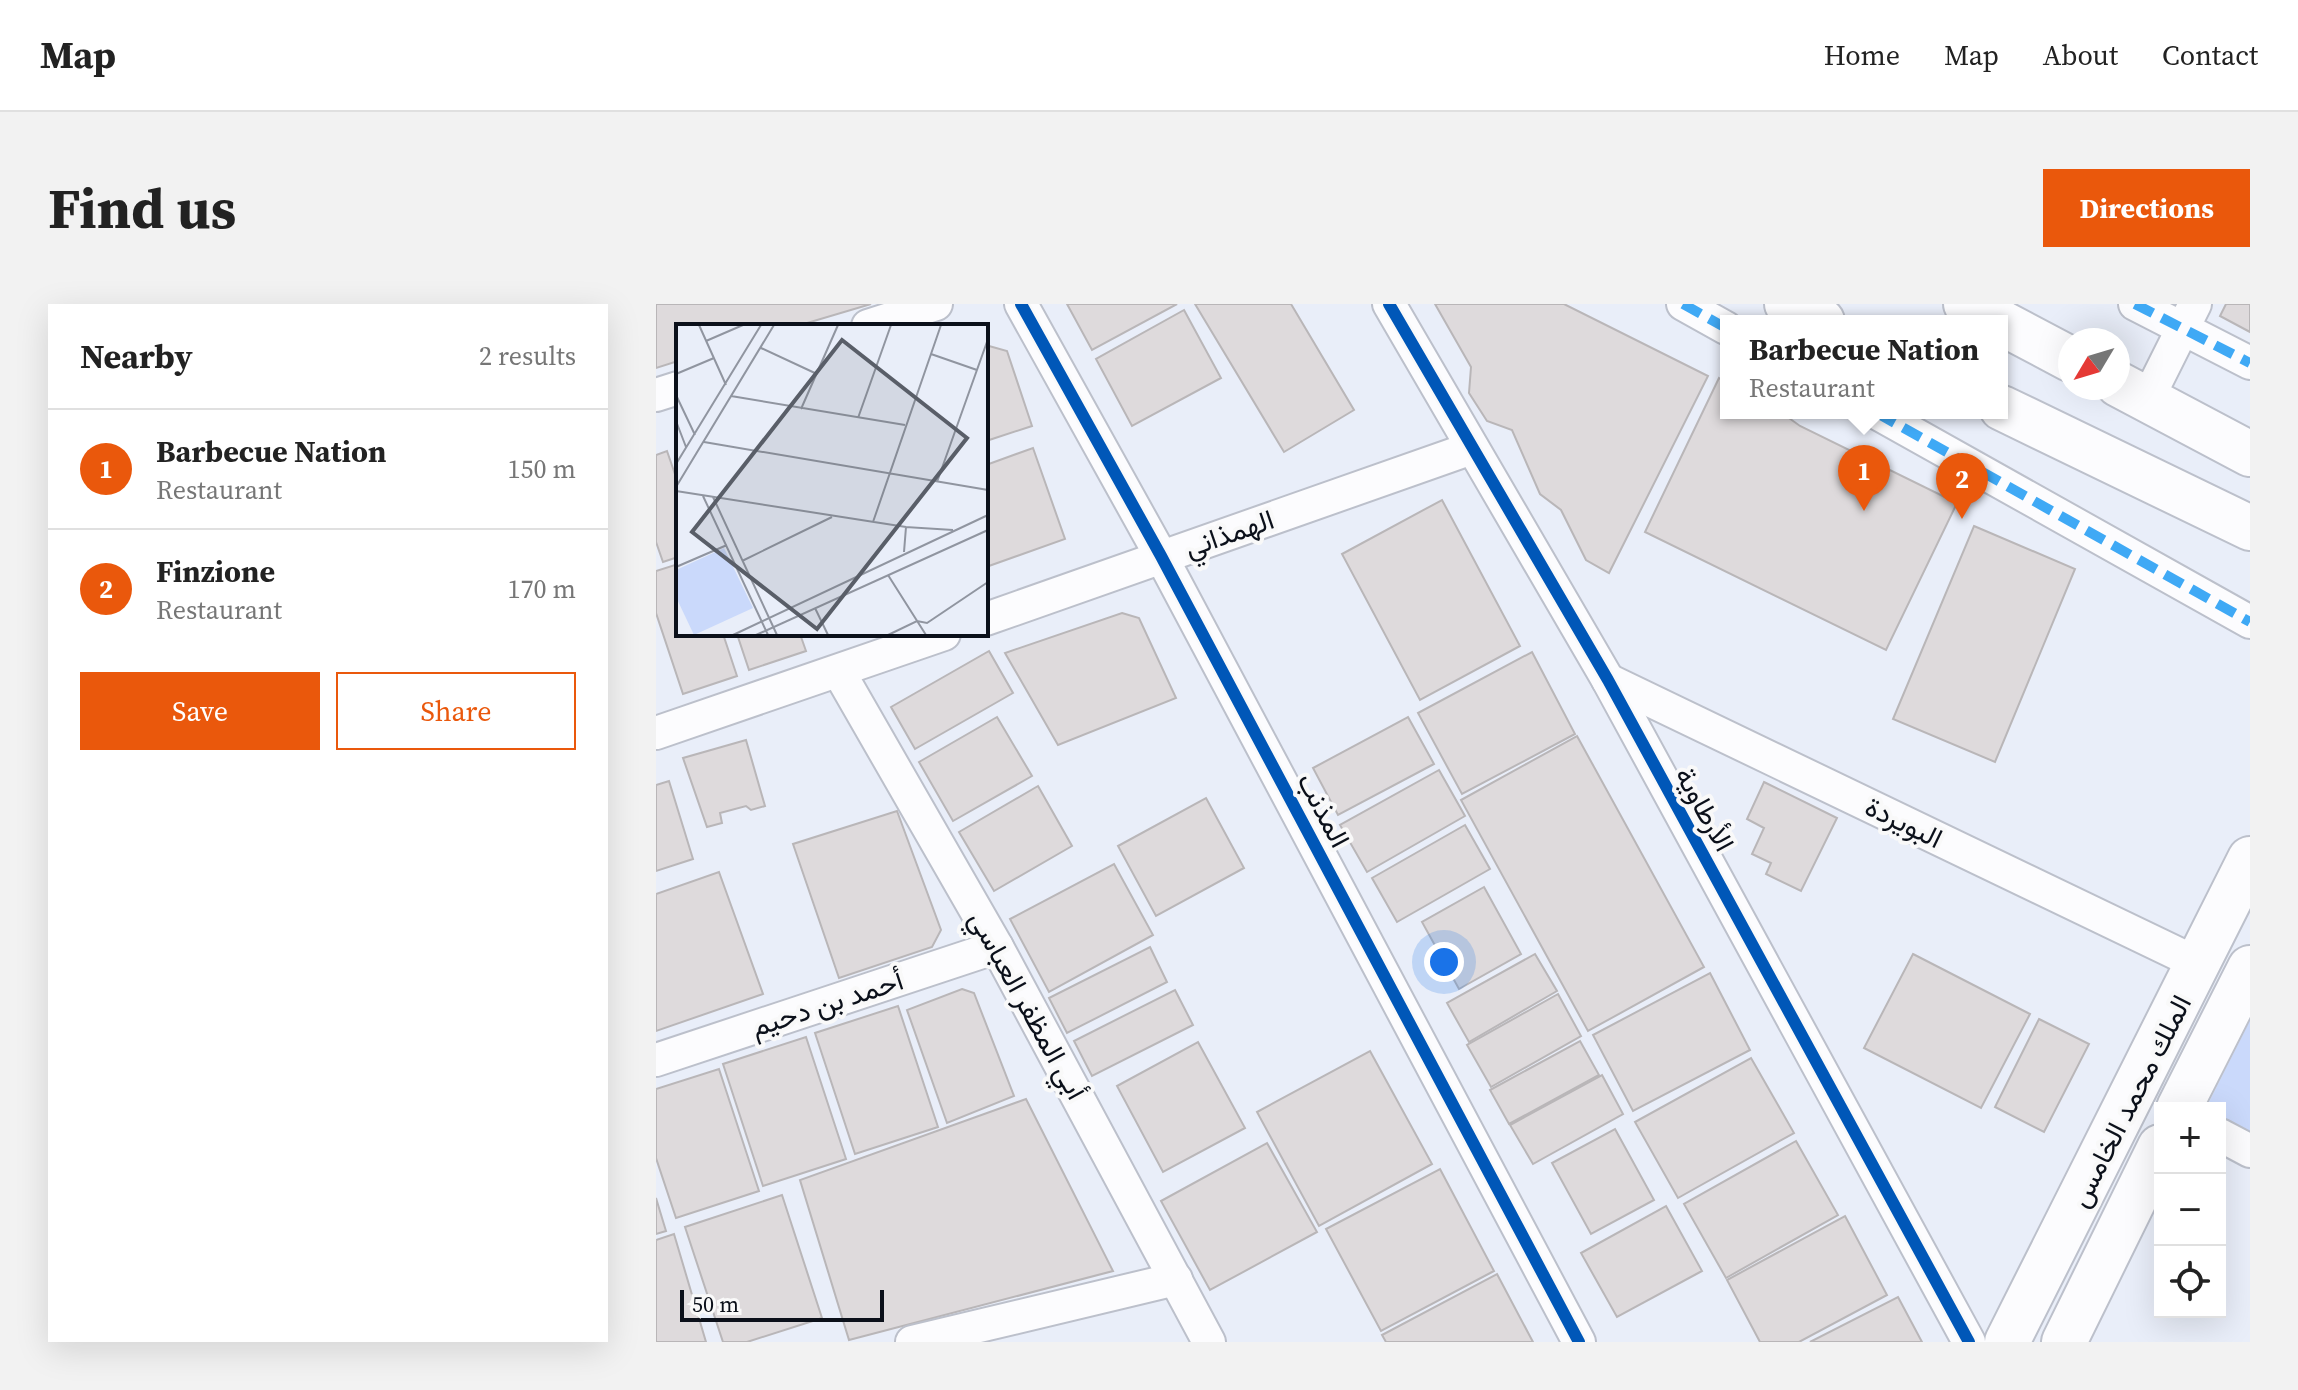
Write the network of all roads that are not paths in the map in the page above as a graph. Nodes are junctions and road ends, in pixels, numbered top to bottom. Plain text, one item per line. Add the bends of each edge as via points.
1 (936, 304) edge
2 (1021, 304) edge
3 (1389, 304) edge
4 (1683, 304) edge
5 (1787, 304) edge
6 (1966, 304) edge
7 (2135, 304) edge
8 (1810, 315) edge
9 (1987, 315) edge
10 (2189, 316) edge
11 (874, 324) edge
12 (1720, 325) edge
13 (2008, 326) edge
14 (2058, 353) edge
15 (2250, 363) edge
16 (676, 389) edge
17 (2133, 392) edge
18 (656, 395) edge
19 (2008, 411) edge
20 (1888, 419) edge
21 (1472, 448) junction
22 (2250, 454) edge
23 (2250, 528) edge
24 (1161, 556) junction
25 (988, 618) edge
26 (2250, 622) edge
27 (938, 636) edge
28 (839, 672) junction
29 (1608, 680) junction
30 (656, 733) edge
31 (2250, 859) edge
32 (997, 947) junction
33 (2199, 964) junction
34 (2250, 968) edge
35 (656, 1060) edge
36 (2182, 1102) edge
37 (2226, 1138) edge
38 (2250, 1151) edge
39 (2154, 1159) edge
40 (1176, 1279) junction
41 (926, 1340) edge
42 (1209, 1342) edge
43 (1579, 1342) edge
44 (1969, 1342) edge
45 (2007, 1342) edge
46 (2064, 1342) edge

1 - 11 street
2 - 24 street, المذنب
3 - 21 street, الأرطاوية
4 - 12 street
5 - 8 street
6 - 9 street
7 - 10 street
10 - 15 street
10 - 17 street
13 - 14 street
16 - 18 street
17 - 22 street
19 - 23 street
20 - 26 street
21 - 24 street, الهمذاني
21 - 29 street, الأرطاوية
24 - 25 street, الهمذاني
24 - 43 street, المذنب
27 - 28 street
28 - 30 street
28 - 32 street, أبي المظفر العباسي
29 - 33 street, البويردة
29 - 44 street, الأرطاوية
31 - 33 street, الملك محمد الخامس
32 - 35 street, أحمد بن دحيم
32 - 40 street, أبي المظفر العباسي
33 - 45 street, الملك محمد الخامس
34 - 36 street, الملك محمد الخامس
37 - 38 street
39 - 46 street, الملك محمد الخامس
40 - 41 street
40 - 42 street, أبي المظفر العباسي

